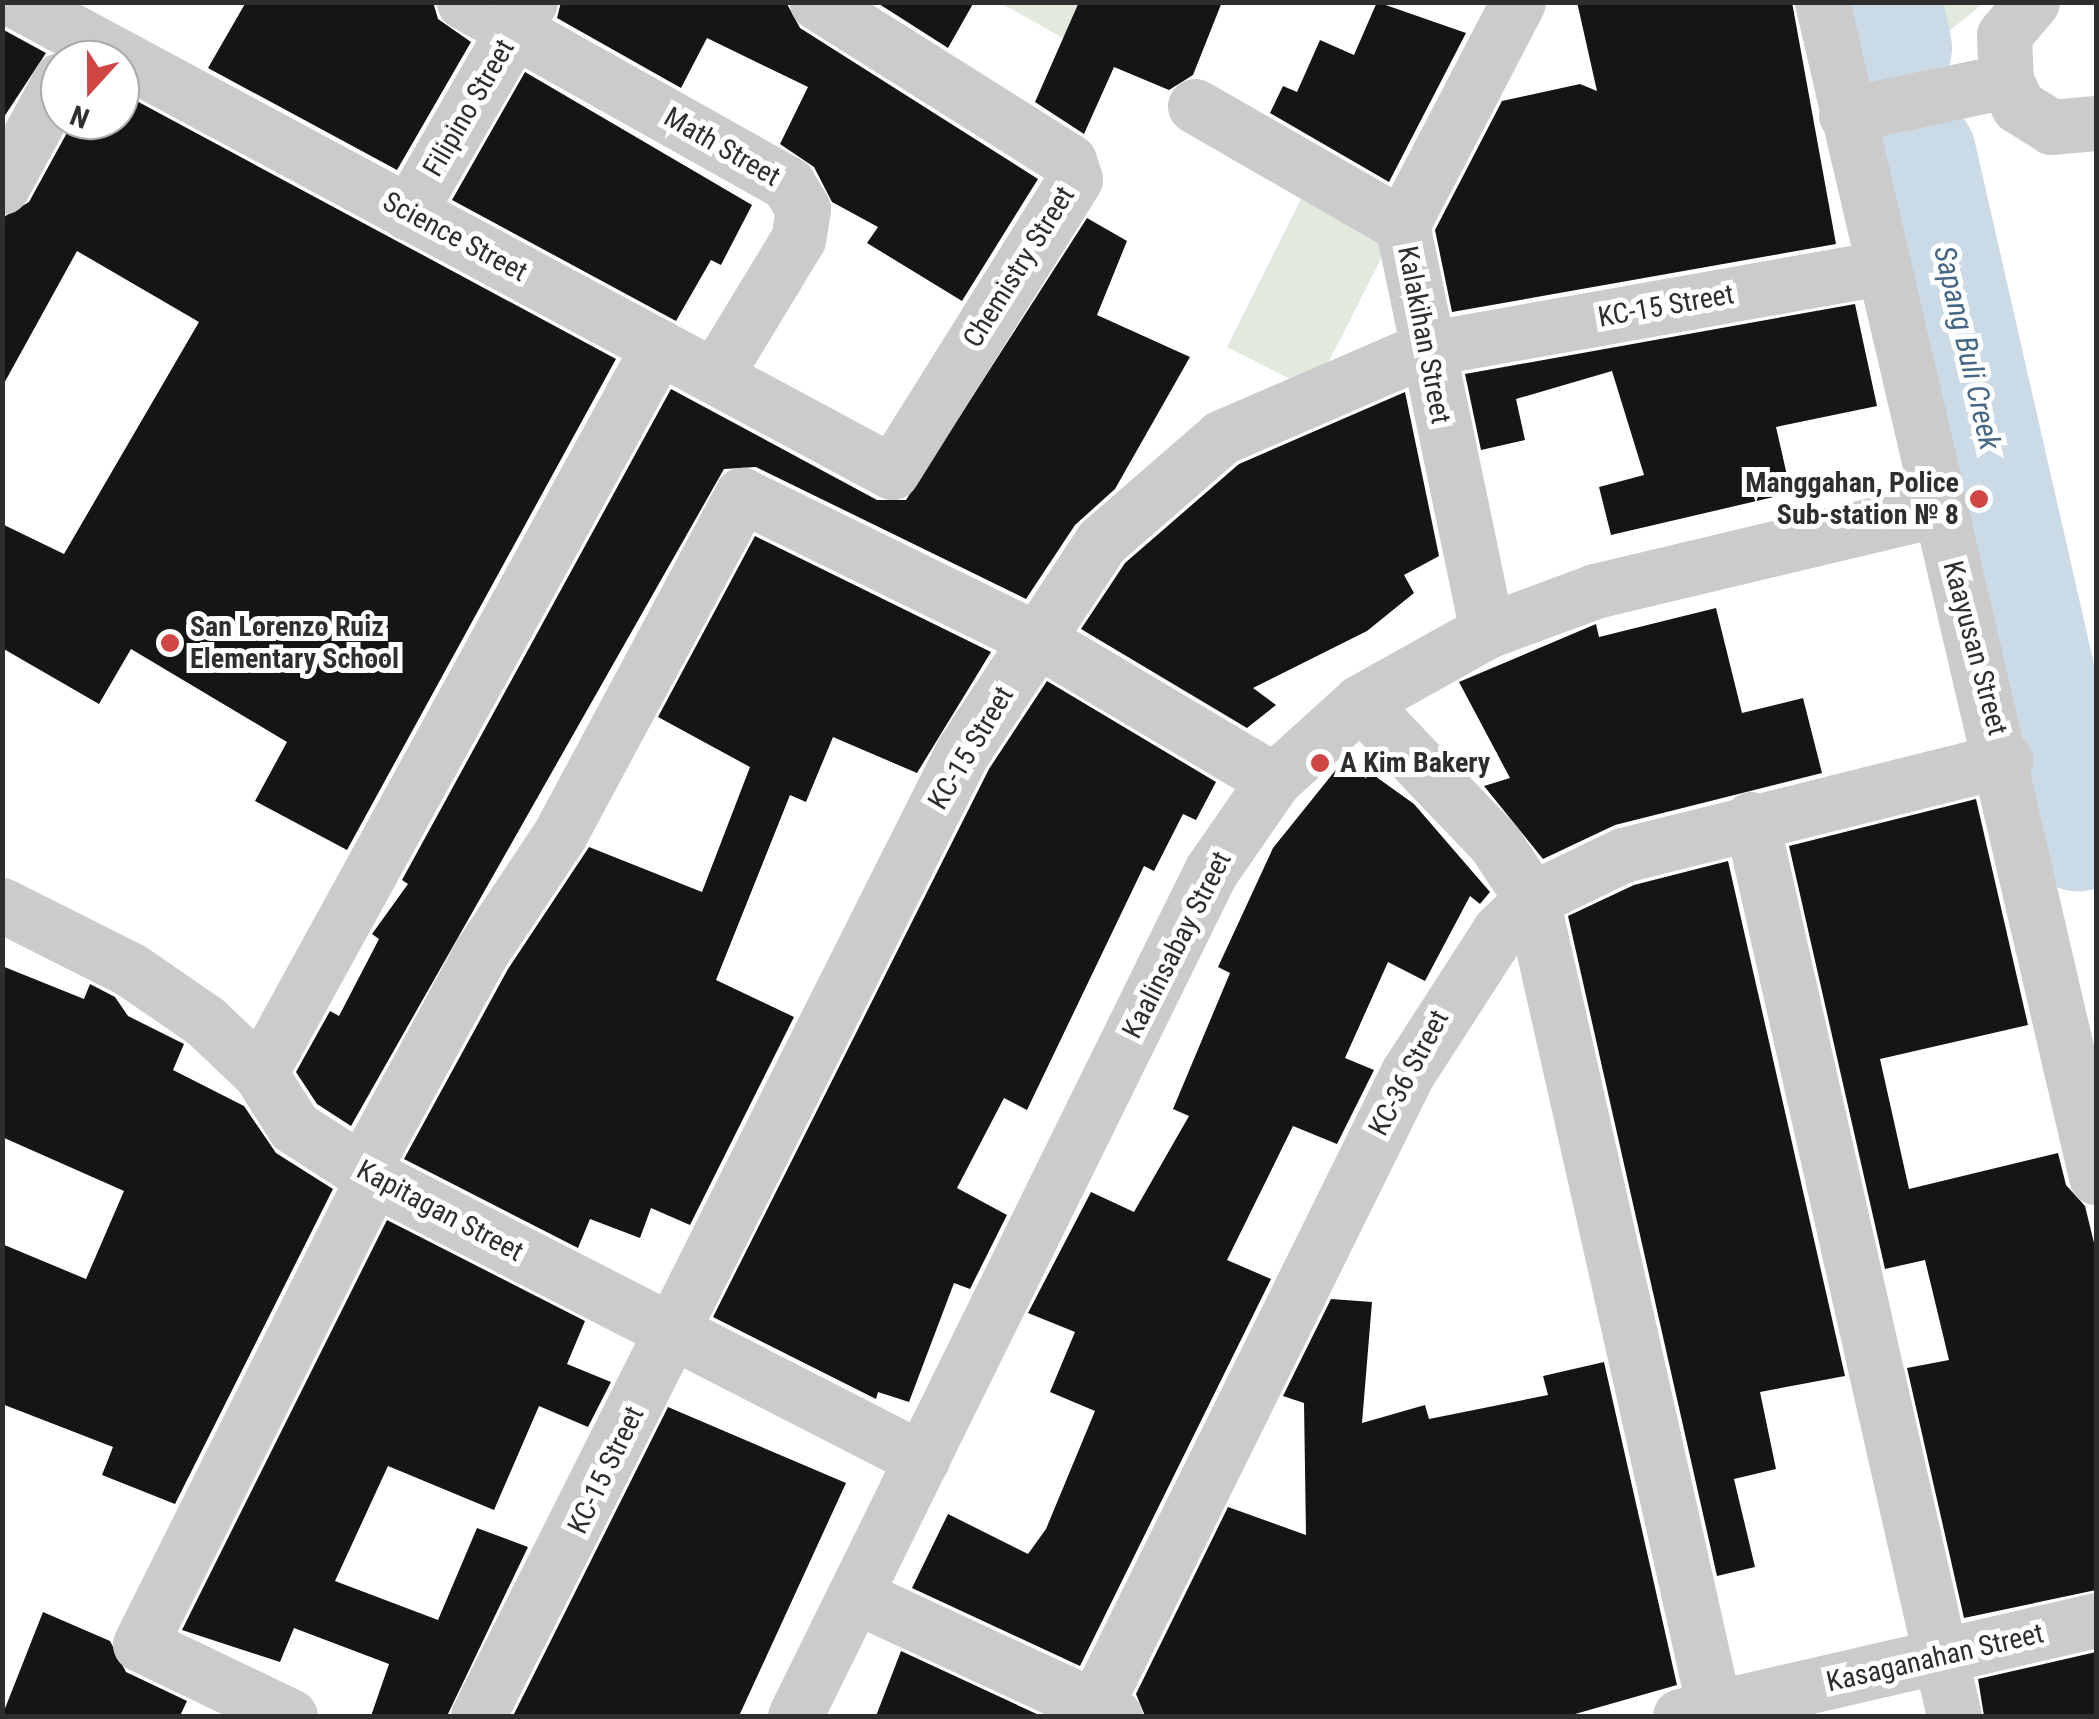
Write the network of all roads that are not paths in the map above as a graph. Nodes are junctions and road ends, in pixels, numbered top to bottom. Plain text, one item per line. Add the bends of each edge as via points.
1 (18, 2) edge
2 (464, 2) edge
3 (817, 2) edge
4 (1518, 2) edge
5 (1822, 2) edge
6 (2032, 2) edge
7 (522, 16) edge
8 (53, 40) edge
9 (2006, 81) junction
10 (140, 91) edge
11 (1195, 106) dead end
12 (1846, 115) junction
13 (40, 117) edge
14 (2094, 128) edge
15 (2, 187) edge
16 (408, 213) junction
17 (1402, 225) junction
18 (1881, 268) junction
19 (659, 346) junction
20 (1424, 350) junction
21 (715, 376) junction
22 (892, 472) joint
23 (1938, 509) junction
24 (1488, 631) junction
25 (1038, 640) junction
26 (1360, 702) junction
27 (2005, 760) junction
28 (1274, 780) junction
29 (1751, 818) junction
30 (1532, 899) junction
31 (2, 905) edge
32 (260, 1073) junction
33 (367, 1174) junction
34 (2096, 1177) edge
35 (671, 1334) junction
36 (922, 1459) junction
37 (856, 1596) junction
38 (2096, 1620) edge
39 (1941, 1656) junction
40 (223, 1703) edge
41 (1104, 1712) edge
42 (1703, 1714) edge
43 (290, 1716) edge
44 (478, 1716) edge
45 (795, 1716) edge
46 (1954, 1716) edge

1 - 8 street, Science Street
2 - 7 street, Math Street
3 - 22 street, Chemistry Street via 1069,161 1075,179
4 - 17 street, Kalakihan Street
5 - 12 street, Kaayusan Street
6 - 9 street via 2004,36
7 - 16 street, Filipino Street
7 - 21 street, Math Street via 796,196 798,239
9 - 12 street
9 - 14 street via 2018,106 2051,127
10 - 16 street, Science Street
11 - 17 street
12 - 18 street, Kaayusan Street
13 - 15 street
16 - 19 street, Science Street
17 - 20 street, Kalakihan Street
18 - 20 street, KC-15 Street
18 - 23 street, Kaayusan Street
19 - 21 street, Science Street
19 - 32 street
20 - 24 street, Kalakihan Street
20 - 25 street, KC-15 Street via 1222,437 1101,542
21 - 22 street, Science Street
23 - 24 street, Kaalinsabay Street via 1595,590
23 - 27 street, Kaayusan Street
24 - 26 street, Kaalinsabay Street
25 - 28 street
25 - 33 street via 742,495 560,834 481,954
25 - 35 street, KC-15 Street via 962,753
26 - 28 street, Kaalinsabay Street
26 - 30 street via 1484,831
27 - 29 street, KC-36 Street
27 - 34 street, Kaayusan Street
28 - 36 street, Kaalinsabay Street via 1211,871
29 - 30 street, KC-36 Street via 1624,855
29 - 39 street
30 - 41 street, KC-36 Street via 1470,969 1414,1059
30 - 42 street
31 - 32 street, Kapitagan Street via 131,970
32 - 33 street, Kapitagan Street via 294,1126
33 - 35 street, Kapitagan Street
33 - 40 street via 140,1644
35 - 36 street, Kapitagan Street
35 - 44 street, KC-15 Street
36 - 37 street, Kaalinsabay Street
37 - 41 street
37 - 45 street, Kaalinsabay Street
38 - 39 street, Kasaganahan Street
39 - 42 street, Kasaganahan Street
39 - 46 street
40 - 43 street

